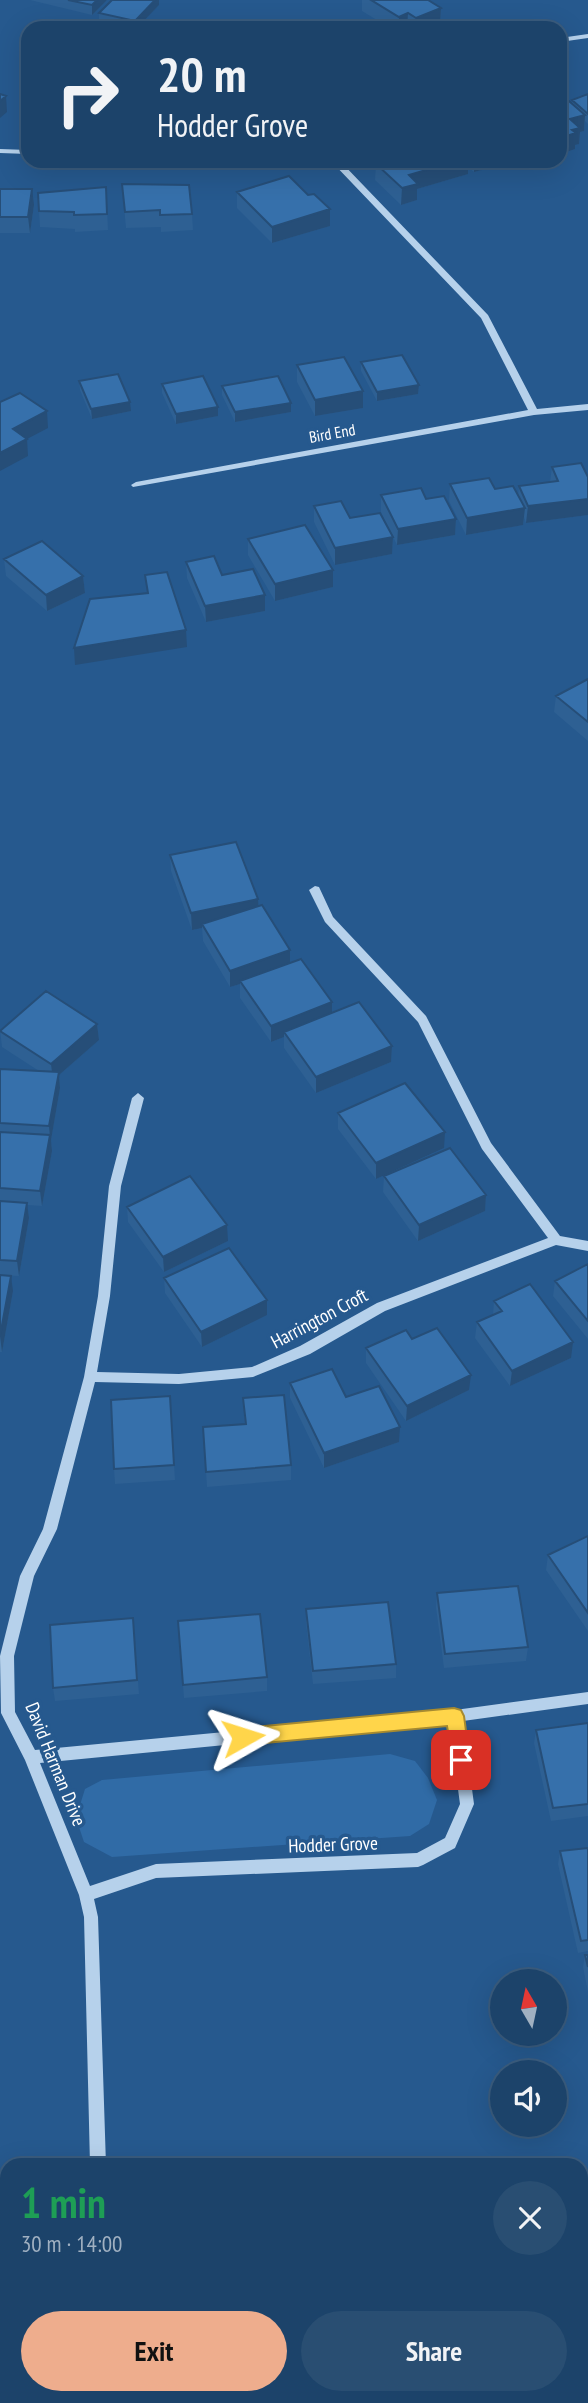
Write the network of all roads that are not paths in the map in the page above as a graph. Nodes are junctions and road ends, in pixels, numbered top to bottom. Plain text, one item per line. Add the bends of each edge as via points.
1 (588, 36) edge
2 (567, 39) edge
3 (0, 151) edge
4 (21, 152) edge
5 (342, 168) edge
6 (588, 407) edge
7 (534, 412) junction
8 (136, 485) dead end
9 (315, 890) dead end
10 (138, 1098) dead end
11 (556, 1240) junction
12 (588, 1246) edge
13 (90, 1377) junction
14 (588, 1698) edge
15 (454, 1716) junction
16 (31, 1757) junction
17 (86, 1895) junction
18 (98, 2158) edge

1 - 2 street
3 - 4 street
5 - 7 street via 485,317
6 - 7 street, Bird End
7 - 8 street, Bird End
9 - 11 street via 329,919 422,1019 485,1146
10 - 13 street, David Harman Drive via 115,1186
11 - 12 street
11 - 13 street, Harrington Croft via 381,1307 253,1372 179,1379
13 - 16 street, David Harman Drive via 50,1528 27,1576 7,1656 8,1713
14 - 15 street
15 - 16 street
15 - 17 street, Hodder Grove via 467,1804 450,1843 418,1860 156,1871
16 - 17 street, David Harman Drive
17 - 18 street, David Harman Drive via 91,1916

